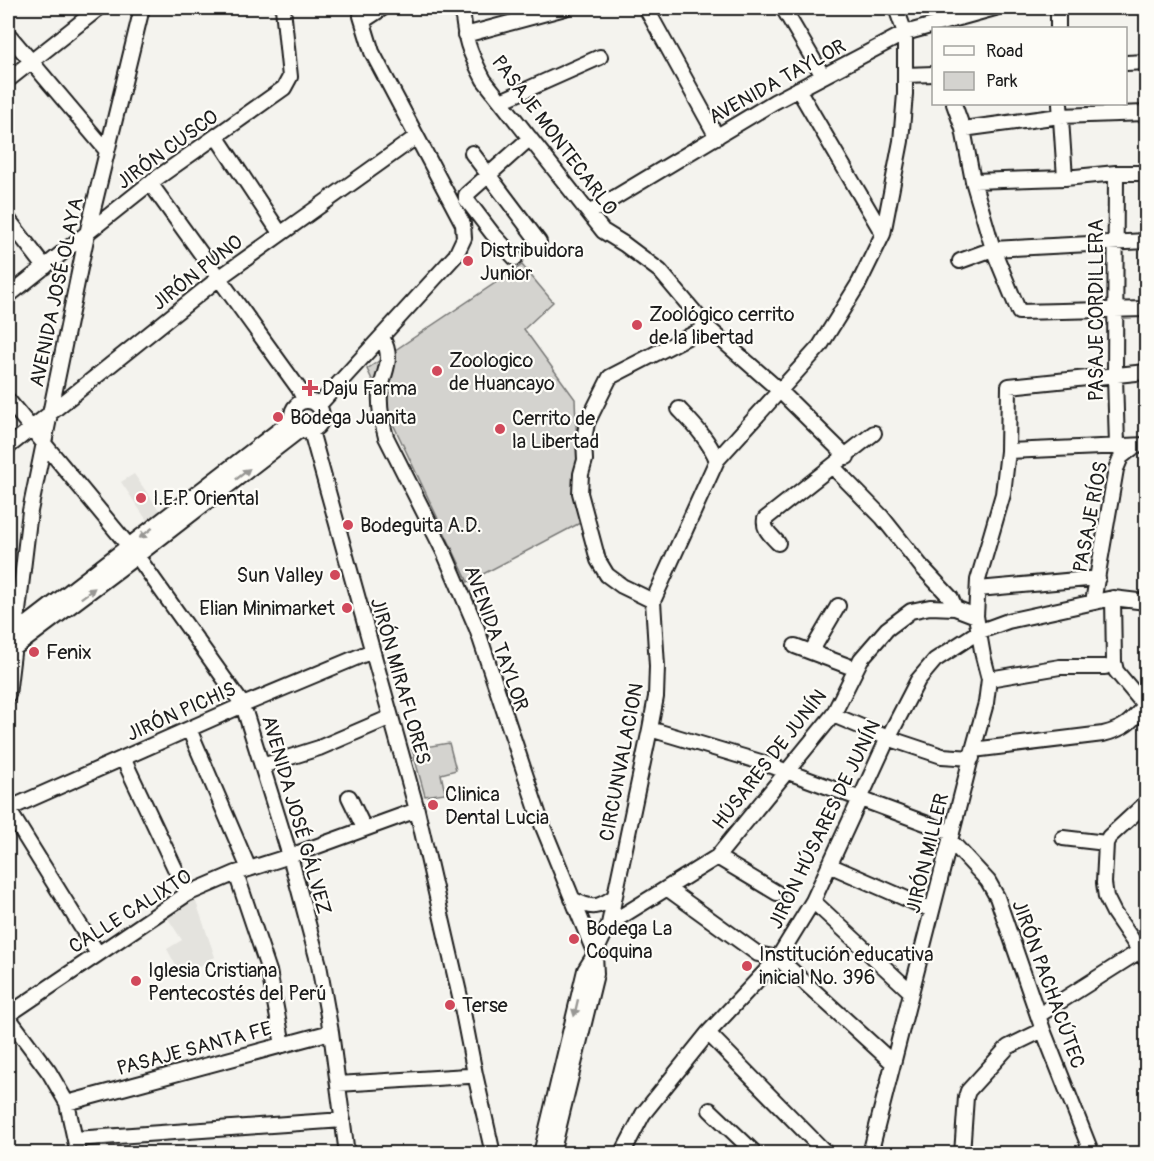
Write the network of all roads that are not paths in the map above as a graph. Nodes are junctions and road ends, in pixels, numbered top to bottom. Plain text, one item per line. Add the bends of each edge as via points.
1 (99, 8) edge
2 (142, 8) edge
3 (283, 8) edge
4 (383, 8) edge
5 (462, 8) edge
6 (566, 8) edge
7 (646, 8) edge
8 (783, 8) edge
9 (896, 8) edge
10 (995, 8) edge
11 (1058, 8) edge
12 (362, 14) edge
13 (1058, 27) edge
14 (905, 33) junction
15 (8, 34) edge
16 (465, 35) junction
17 (600, 57) dead end
18 (31, 62) junction
19 (1146, 62) edge
20 (1127, 63) edge
21 (932, 74) edge
22 (905, 75) junction
23 (823, 76) junction
24 (8, 80) edge
25 (798, 88) junction
26 (501, 101) junction
27 (954, 105) edge
28 (1060, 110) edge
29 (1146, 113) edge
30 (963, 129) junction
31 (216, 136) junction
32 (416, 137) junction
33 (717, 137) junction
34 (530, 138) junction
35 (107, 152) junction
36 (472, 153) dead end
37 (1116, 173) junction
38 (1146, 173) edge
39 (489, 176) junction
40 (1065, 178) junction
41 (973, 181) junction
42 (150, 183) junction
43 (589, 213) junction
44 (8, 219) edge
45 (280, 233) junction
46 (87, 234) junction
47 (883, 234) junction
48 (1146, 241) edge
49 (539, 242) dead end
50 (1116, 243) junction
51 (993, 249) junction
52 (514, 258) dead end
53 (960, 261) dead end
54 (45, 267) junction
55 (219, 278) junction
56 (8, 296) edge
57 (1146, 309) edge
58 (1116, 310) junction
59 (707, 327) junction
60 (382, 338) junction
61 (1146, 372) edge
62 (1115, 375) junction
63 (779, 390) junction
64 (8, 400) edge
65 (311, 404) junction
66 (678, 409) dead end
67 (50, 413) junction
68 (301, 427) junction
69 (31, 429) junction
70 (874, 433) dead end
71 (44, 444) junction
72 (1117, 446) junction
73 (1141, 446) edge
74 (8, 447) edge
75 (1008, 452) junction
76 (846, 457) junction
77 (717, 460) junction
78 (833, 467) junction
79 (778, 543) dead end
80 (133, 552) junction
81 (1098, 579) junction
82 (978, 589) junction
83 (1113, 598) junction
84 (653, 601) junction
85 (1093, 602) junction
86 (1146, 602) edge
87 (8, 605) edge
88 (838, 606) dead end
89 (955, 608) junction
90 (975, 616) junction
91 (18, 618) junction
92 (978, 632) junction
93 (11, 644) edge
94 (795, 646) dead end
95 (372, 651) junction
96 (811, 652) junction
97 (1105, 667) dead end
98 (856, 669) junction
99 (989, 679) junction
100 (8, 695) edge
101 (243, 705) junction
102 (1146, 706) edge
103 (833, 715) junction
104 (391, 717) junction
105 (189, 729) junction
106 (650, 729) junction
107 (888, 738) junction
108 (972, 754) junction
109 (123, 758) junction
110 (262, 766) junction
111 (786, 771) junction
112 (350, 797) dead end
113 (859, 800) junction
114 (1146, 803) edge
115 (8, 809) edge
116 (417, 810) junction
117 (364, 828) junction
118 (951, 837) junction
119 (1063, 838) dead end
120 (1106, 843) junction
121 (290, 856) junction
122 (717, 857) junction
123 (829, 865) junction
124 (243, 871) junction
125 (668, 889) junction
126 (777, 893) dead end
127 (187, 894) junction
128 (614, 897) junction
129 (572, 899) junction
130 (813, 901) junction
131 (932, 910) junction
132 (609, 924) junction
133 (1144, 953) edge
134 (98, 954) junction
135 (596, 954) junction
136 (778, 958) junction
137 (911, 992) junction
138 (1039, 1015) junction
139 (8, 1016) edge
140 (1043, 1030) junction
141 (331, 1032) junction
142 (708, 1033) junction
143 (283, 1044) junction
144 (893, 1063) junction
145 (468, 1076) dead end
146 (338, 1084) junction
147 (68, 1103) junction
148 (711, 1110) dead end
149 (343, 1120) junction
150 (75, 1139) junction
151 (78, 1154) edge
152 (347, 1154) edge
153 (493, 1154) edge
154 (541, 1154) edge
155 (552, 1154) edge
156 (622, 1154) edge
157 (756, 1154) edge
158 (827, 1154) edge
159 (870, 1154) edge
160 (962, 1154) edge
161 (1092, 1154) edge

1 - 18 street
2 - 35 street, AVENIDA JOSÉ OLAYA
3 - 31 street, JIRÓN CUSCO via 290,77 284,88
4 - 12 street
5 - 16 street, PASAJE MONTECARLO
6 - 16 street
7 - 33 street
8 - 23 street
9 - 14 street, CIRCUNVALACION
10 - 14 street, AVENIDA TAYLOR
11 - 13 street
12 - 32 street via 372,52
14 - 22 street, CIRCUNVALACION
14 - 23 street, AVENIDA TAYLOR
15 - 18 street
16 - 26 street, PASAJE MONTECARLO via 484,80
17 - 26 street
18 - 24 street
18 - 35 street
19 - 20 street
21 - 22 street
22 - 47 street, CIRCUNVALACION via 901,141
23 - 25 street, AVENIDA TAYLOR
25 - 33 street, AVENIDA TAYLOR
25 - 47 street
26 - 34 street, PASAJE MONTECARLO
27 - 30 street
28 - 29 street
28 - 30 street
28 - 40 street
30 - 41 street
31 - 42 street, JIRÓN CUSCO
31 - 45 street
32 - 45 street, JIRÓN PUNO
32 - 60 street via 463,224 464,238 456,255
33 - 43 street, AVENIDA TAYLOR
34 - 39 street
34 - 43 street, PASAJE MONTECARLO
35 - 46 street, AVENIDA JOSÉ OLAYA
36 - 39 street
37 - 38 street
37 - 40 street
37 - 50 street, PASAJE CORDILLERA
39 - 49 street
39 - 52 street via 466,199
40 - 41 street
41 - 51 street
42 - 46 street, JIRÓN CUSCO
42 - 55 street
43 - 59 street, PASAJE MONTECARLO via 603,231 660,271
44 - 54 street
45 - 55 street, JIRÓN PUNO
46 - 54 street, JIRÓN CUSCO
46 - 67 street, AVENIDA JOSÉ OLAYA
47 - 63 street, CIRCUNVALACION via 864,275 820,346
48 - 50 street
50 - 51 street
50 - 58 street, PASAJE CORDILLERA
51 - 53 street
51 - 58 street via 1019,312
54 - 56 street, JIRÓN CUSCO
55 - 65 street
55 - 67 street, JIRÓN PUNO
57 - 58 street
58 - 62 street, PASAJE CORDILLERA
59 - 63 street, PASAJE MONTECARLO
59 - 84 street via 610,377 587,423 580,493 598,560 607,575
60 - 65 street
60 - 129 street, AVENIDA TAYLOR via 389,358 381,393 386,437 444,552 477,629 541,822
61 - 62 street
62 - 72 street, PASAJE CORDILLERA
62 - 75 street via 1009,386
63 - 76 street, PASAJE MONTECARLO
63 - 77 street, CIRCUNVALACION
64 - 69 street, AVENIDA JOSÉ GÁLVEZ
65 - 68 street via 294,407
65 - 68 street via 322,419 319,426
66 - 77 street via 702,434
67 - 69 street, JIRÓN PUNO
67 - 71 street, AVENIDA JOSÉ OLAYA
68 - 80 street
68 - 95 street, JIRÓN MIRAFLORES
69 - 71 street, AVENIDA JOSÉ GÁLVEZ
69 - 74 street, JIRÓN PUNO
70 - 76 street
71 - 80 street, AVENIDA JOSÉ GÁLVEZ
71 - 91 street, AVENIDA JOSÉ OLAYA via 30,511
72 - 73 street
72 - 75 street
73 - 81 street, PASAJE RÍOS via 1121,457 1116,469
75 - 82 street via 1003,494
76 - 78 street
77 - 84 street, CIRCUNVALACION
78 - 79 street via 765,519 766,531
78 - 89 street via 882,517 951,598
80 - 93 street
80 - 101 street, AVENIDA JOSÉ GÁLVEZ
81 - 82 street
81 - 85 street, PASAJE RÍOS
82 - 90 street
83 - 85 street, JIRÓN HÚSARES DE JUNÍN
83 - 86 street, JIRÓN HÚSARES DE JUNÍN
83 - 102 street via 1116,671
84 - 106 street, CIRCUNVALACION via 657,666
85 - 92 street, JIRÓN HÚSARES DE JUNÍN via 1008,621
87 - 91 street
88 - 96 street
89 - 90 street, HÚSARES DE JUNÍN
89 - 98 street, HÚSARES DE JUNÍN via 911,611 887,629
90 - 92 street
91 - 93 street, AVENIDA JOSÉ OLAYA
92 - 99 street, JIRÓN MILLER
92 - 107 street, JIRÓN HÚSARES DE JUNÍN via 935,660 918,680
93 - 100 street, AVENIDA JOSÉ OLAYA
94 - 96 street
95 - 101 street, JIRÓN PICHIS
95 - 104 street, JIRÓN MIRAFLORES
96 - 98 street
97 - 99 street via 1060,668
98 - 103 street, HÚSARES DE JUNÍN
99 - 108 street, JIRÓN MILLER
101 - 105 street, JIRÓN PICHIS
101 - 110 street, AVENIDA JOSÉ GÁLVEZ
102 - 108 street via 1120,730
103 - 107 street
103 - 111 street, HÚSARES DE JUNÍN
104 - 110 street via 319,748
104 - 116 street, JIRÓN MIRAFLORES
105 - 109 street, JIRÓN PICHIS
105 - 124 street
106 - 111 street
106 - 128 street, CIRCUNVALACION
107 - 108 street via 942,756
107 - 113 street, JIRÓN HÚSARES DE JUNÍN
108 - 118 street, JIRÓN MILLER
109 - 115 street, JIRÓN PICHIS
109 - 127 street
110 - 121 street, AVENIDA JOSÉ GÁLVEZ
111 - 113 street
111 - 122 street, HÚSARES DE JUNÍN
112 - 117 street
113 - 118 street
113 - 123 street, JIRÓN HÚSARES DE JUNÍN
114 - 120 street via 1113,831
115 - 134 street
116 - 117 street, CALLE CALIXTO
116 - 153 street, JIRÓN MIRAFLORES
117 - 121 street, CALLE CALIXTO
118 - 131 street, JIRÓN MILLER
118 - 138 street, JIRÓN PACHACÚTEC via 997,897
119 - 120 street
120 - 133 street via 1106,897
121 - 124 street, CALLE CALIXTO
121 - 141 street, AVENIDA JOSÉ GÁLVEZ via 319,965
122 - 125 street, HÚSARES DE JUNÍN
122 - 126 street
123 - 130 street, JIRÓN HÚSARES DE JUNÍN
123 - 131 street
124 - 127 street, CALLE CALIXTO
124 - 143 street
125 - 132 street, HÚSARES DE JUNÍN
125 - 136 street via 758,954
127 - 134 street, CALLE CALIXTO
128 - 129 street via 593,907
128 - 132 street, CIRCUNVALACION
129 - 135 street, AVENIDA TAYLOR
130 - 136 street, JIRÓN HÚSARES DE JUNÍN
130 - 137 street
131 - 137 street, JIRÓN MILLER
132 - 135 street, CIRCUNVALACION
133 - 138 street
134 - 139 street, CALLE CALIXTO
135 -> 154 street, CIRCUNVALACION via 585,970
135 - 155 street, CIRCUNVALACION via 596,974
136 - 142 street, JIRÓN HÚSARES DE JUNÍN
136 - 144 street
137 - 144 street, JIRÓN MILLER
138 - 140 street, JIRÓN PACHACÚTEC
139 - 147 street
140 - 160 street via 1008,1047 968,1091
140 - 161 street, JIRÓN PACHACÚTEC
141 - 143 street, PASAJE SANTA FE
141 - 146 street, AVENIDA JOSÉ GÁLVEZ
142 - 156 street, JIRÓN HÚSARES DE JUNÍN via 643,1114
142 - 158 street
143 - 147 street, PASAJE SANTA FE
144 - 159 street, JIRÓN MILLER
145 - 146 street
146 - 149 street, AVENIDA JOSÉ GÁLVEZ
147 - 150 street
148 - 157 street
149 - 150 street
149 - 152 street, AVENIDA JOSÉ GÁLVEZ
150 - 151 street

